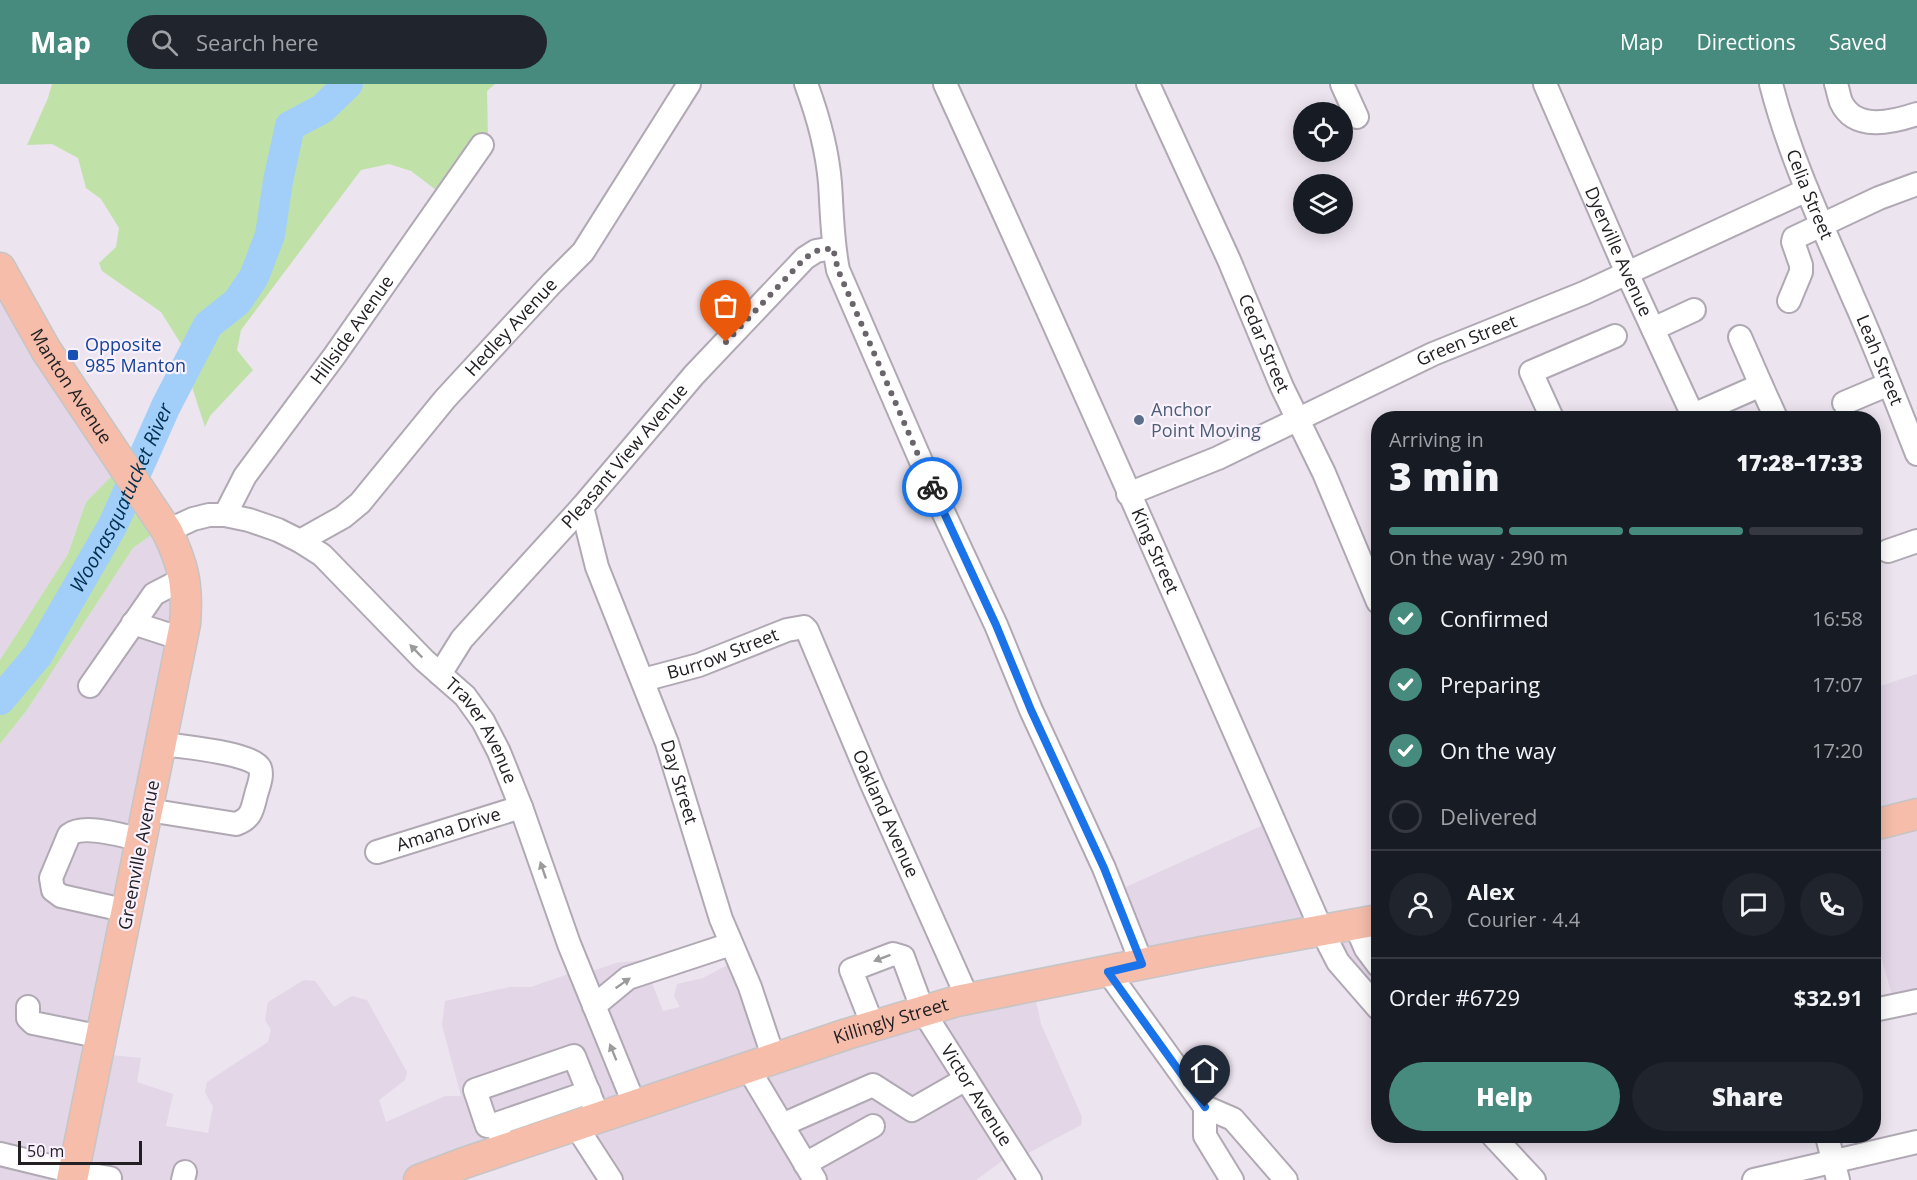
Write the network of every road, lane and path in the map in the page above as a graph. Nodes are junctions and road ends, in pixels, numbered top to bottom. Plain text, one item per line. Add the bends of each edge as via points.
1 (704, 84) edge
2 (806, 84) edge
3 (945, 84) edge
4 (1148, 84) edge
5 (1342, 84) edge
6 (1545, 84) edge
7 (1771, 84) edge
8 (1836, 84) edge
9 (685, 91) edge
10 (1917, 114) edge
11 (1357, 117) dead end
12 (482, 145) dead end
13 (1917, 184) edge
14 (1807, 190) junction
15 (1820, 224) junction
16 (833, 248) junction
17 (0, 268) edge
18 (1841, 269) joint
19 (1627, 273) junction
20 (1789, 301) dead end
21 (1694, 310) dead end
22 (1653, 329) junction
23 (1615, 336) dead end
24 (1740, 337) dead end
25 (1889, 384) junction
26 (1761, 385) junction
27 (1844, 403) dead end
28 (1549, 411) edge
29 (1690, 411) edge
30 (1706, 411) edge
31 (1773, 411) edge
32 (1296, 418) junction
33 (1917, 454) edge
34 (1128, 494) junction
35 (582, 507) junction
36 (225, 515) junction
37 (163, 524) junction
38 (300, 540) junction
39 (1917, 541) edge
40 (1888, 550) dead end
41 (185, 578) junction
42 (1371, 585) edge
43 (133, 623) junction
44 (804, 627) joint
45 (182, 639) junction
46 (440, 674) junction
47 (642, 680) junction
48 (90, 686) dead end
49 (161, 744) junction
50 (521, 807) junction
51 (148, 810) junction
52 (1917, 814) edge
53 (1881, 818) edge
54 (142, 840) junction
55 (377, 852) dead end
56 (128, 911) junction
57 (1367, 922) edge
58 (1322, 931) junction
59 (731, 944) junction
60 (1371, 955) edge
61 (1142, 964) junction
62 (1108, 972) junction
63 (968, 999) junction
64 (1371, 1000) edge
65 (1917, 1001) edge
66 (594, 1006) junction
67 (28, 1007) dead end
68 (1881, 1009) edge
69 (924, 1011) junction
70 (873, 1026) junction
71 (102, 1036) junction
72 (761, 1063) junction
73 (966, 1079) junction
74 (635, 1106) junction
75 (1205, 1107) junction
76 (588, 1112) junction
77 (782, 1125) junction
78 (873, 1126) dead end
79 (500, 1137) junction
80 (1917, 1142) edge
81 (1500, 1143) edge
82 (1829, 1143) edge
83 (0, 1154) edge
84 (1835, 1171) edge
85 (810, 1172) edge
86 (73, 1176) edge
87 (109, 1180) edge
88 (419, 1180) edge
89 (611, 1180) edge
90 (1030, 1180) edge
91 (1232, 1180) edge
92 (1286, 1180) edge
93 (1534, 1180) edge
94 (1754, 1180) edge

1 - 9 street
2 - 16 street via 825,145
3 - 34 street, King Street
4 - 32 street, Cedar Street
5 - 11 street
6 - 19 street, Dyerville Avenue
7 - 14 street, Celia Street via 1780,120
8 - 10 street via 1842,104 1856,119 1872,123
9 - 38 street, Hedley Avenue via 584,252 445,399 360,503
12 - 36 street, Hillside Avenue via 245,476
13 - 15 street
14 - 15 street, Celia Street
14 - 19 street, Green Street
15 - 18 street, Celia Street
15 - 20 street via 1794,238 1802,264
16 - 35 street, Pleasant View Avenue via 805,258 694,375
16 - 61 street via 852,304 1104,868
17 - 37 main road, Manton Avenue via 46,350
18 - 25 street, Leah Street
19 - 22 street, Dyerville Avenue
19 - 32 street, Green Street via 1433,354
21 - 22 street
22 - 29 street, Dyerville Avenue
23 - 28 street via 1531,372
24 - 26 street
25 - 27 street
25 - 33 street, Leah Street
26 - 30 street
26 - 31 street
32 - 34 street, Green Street via 1218,458
32 - 42 street, Cedar Street
34 - 58 street, King Street
35 - 46 street, Pleasant View Avenue via 462,639
35 - 47 street, Day Street via 597,567
36 - 37 street, Traver Avenue
36 - 38 street, Traver Avenue via 268,526
37 - 41 main road, Greenville Avenue
46 -> 38 street, Traver Avenue via 322,555
39 - 40 street
41 - 43 street via 154,594
41 - 45 main road, Greenville Avenue
43 - 45 street
43 - 48 street
44 - 47 street, Burrow Street via 699,665
44 - 63 street, Oakland Avenue
45 - 49 main road, Greenville Avenue
46 - 50 street, Traver Avenue via 465,696 483,721
47 - 59 street, Day Street via 667,743
49 - 51 main road, Greenville Avenue
49 - 51 street via 253,760 260,767 261,778 252,812 236,824
50 - 55 street, Amana Drive
66 -> 50 street, Traver Avenue
51 - 54 main road, Greenville Avenue
52 - 53 main road
54 - 56 main road, Greenville Avenue
54 - 56 street via 75,831 69,835 51,878 53,890 61,896
56 - 71 main road, Greenville Avenue
57 - 58 main road, Killingly Street
57 - 60 street via 1366,949
58 - 61 main road, Killingly Street
58 - 64 street, King Street via 1338,962
66 -> 59 street via 628,978
59 - 72 street, Day Street via 750,987
61 - 62 main road, Killingly Street
62 - 63 main road, Killingly Street
62 - 75 street
63 - 69 main road, Killingly Street
65 - 68 street
74 -> 66 street, Traver Avenue
67 - 71 street via 28,1018 33,1023
69 - 70 main road, Killingly Street
69 -> 70 street, Victor Avenue via 903,957 893,954 851,970
69 - 73 street, Victor Avenue
70 - 72 main road, Killingly Street
71 - 86 main road, Greenville Avenue
72 - 74 main road, Killingly Street
72 - 77 street, Day Street
73 - 77 street via 912,1110 873,1085
73 - 90 street, Victor Avenue
74 - 76 main road, Killingly Street
75 - 91 street via 1205,1136
75 - 92 street via 1233,1119
76 - 79 main road, Killingly Street
76 - 79 street via 574,1056 475,1090 488,1126
76 - 89 street
77 - 85 street, Day Street
78 - 85 street
79 - 88 main road, Killingly Street
80 - 84 street
81 - 93 street
82 - 84 street
83 - 86 street
84 - 94 street
86 - 87 street

